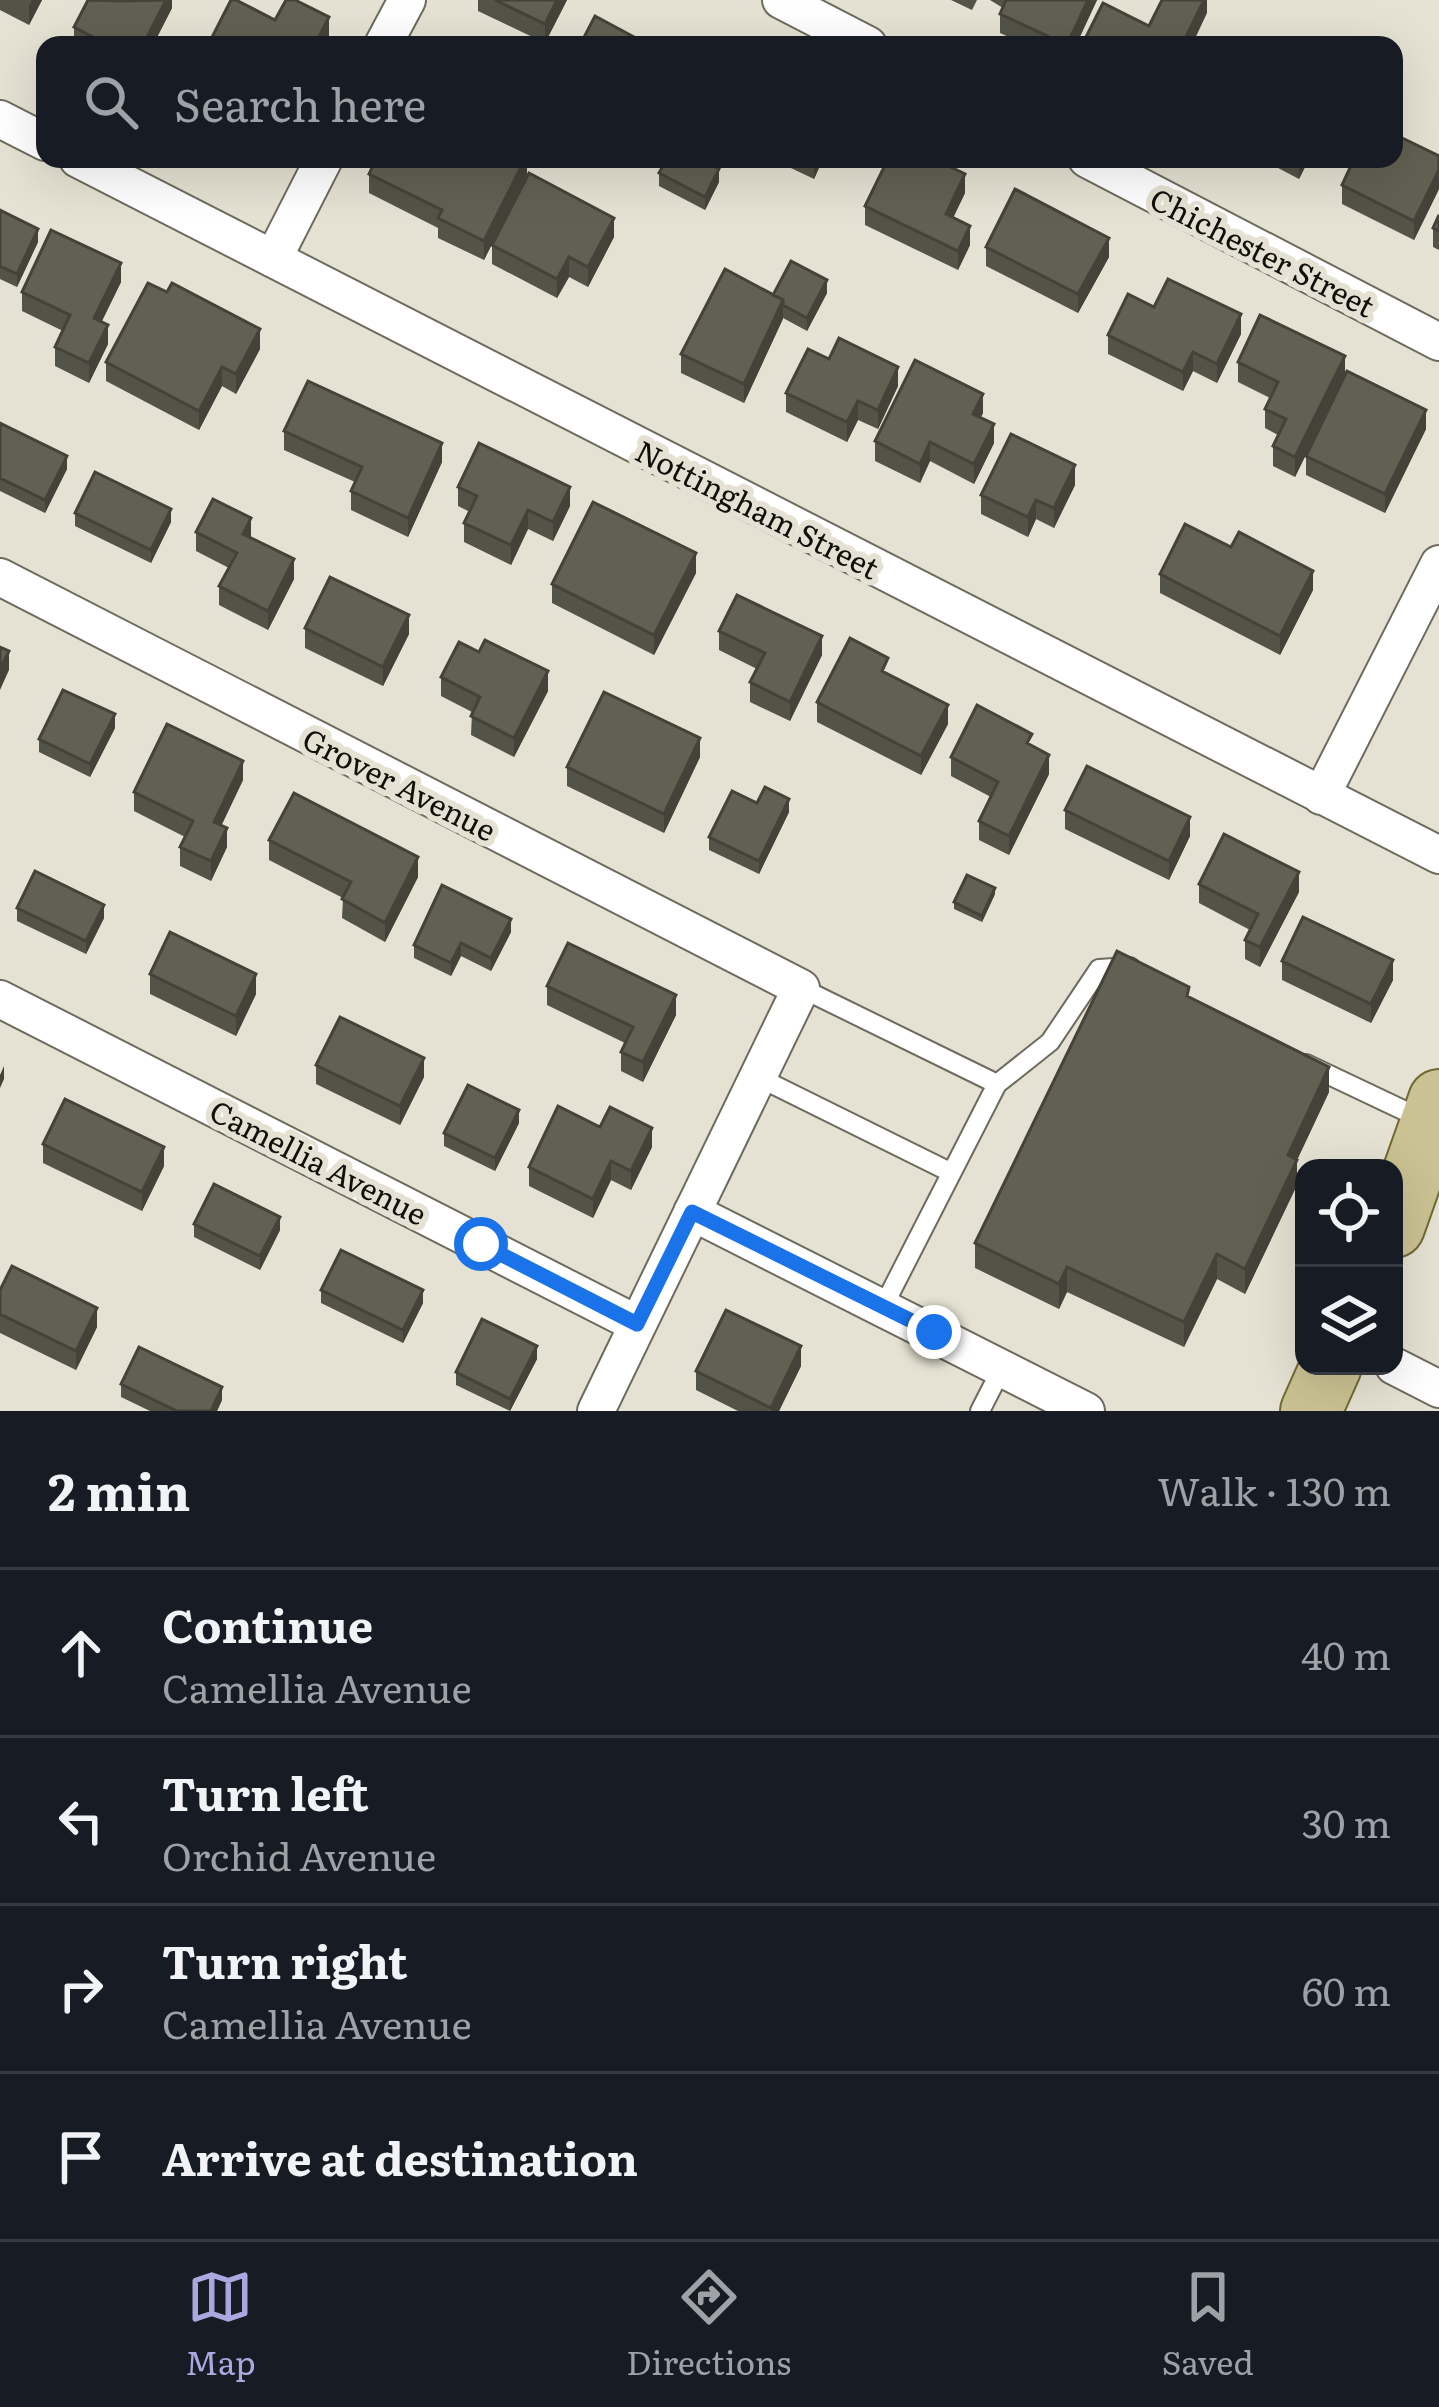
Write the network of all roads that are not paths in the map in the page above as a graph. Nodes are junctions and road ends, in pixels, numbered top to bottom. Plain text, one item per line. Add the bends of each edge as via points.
1 (407, 0) edge
2 (781, 0) edge
3 (388, 36) edge
4 (851, 36) edge
5 (0, 118) edge
6 (36, 137) edge
7 (96, 168) edge
8 (319, 168) edge
9 (1104, 168) edge
10 (273, 259) junction
11 (1439, 342) edge
12 (1439, 564) edge
13 (0, 577) edge
14 (1321, 796) junction
15 (1439, 855) edge
16 (1144, 971) edge
17 (801, 988) junction
18 (0, 998) edge
19 (1276, 1049) edge
20 (758, 1077) junction
21 (998, 1084) junction
22 (1436, 1108) edge
23 (950, 1172) junction
24 (1403, 1202) edge
25 (692, 1212) junction
26 (883, 1307) junction
27 (637, 1324) junction
28 (1002, 1368) junction
29 (1403, 1371) edge
30 (1327, 1375) edge
31 (1439, 1389) edge
32 (596, 1411) edge
33 (980, 1411) edge
34 (1086, 1411) edge
35 (1311, 1411) edge

1 - 3 street
2 - 4 street
5 - 6 street
7 - 10 street, Nottingham Street
8 - 10 street
9 - 11 street, Chichester Street
10 - 14 street, Nottingham Street
12 - 14 street
13 - 17 street, Grover Avenue
14 - 15 street, Nottingham Street
16 - 21 lane via 1099,968 1050,1042
17 - 20 street
17 - 21 lane
18 - 27 street, Camellia Avenue
19 - 22 lane
20 - 23 lane
20 - 25 street
21 - 23 lane
22 - 24 main road
23 - 26 lane
25 - 26 street
25 - 27 street
26 - 28 street
27 - 32 street
28 - 33 lane
28 - 34 street
29 - 31 street
30 - 35 main road

